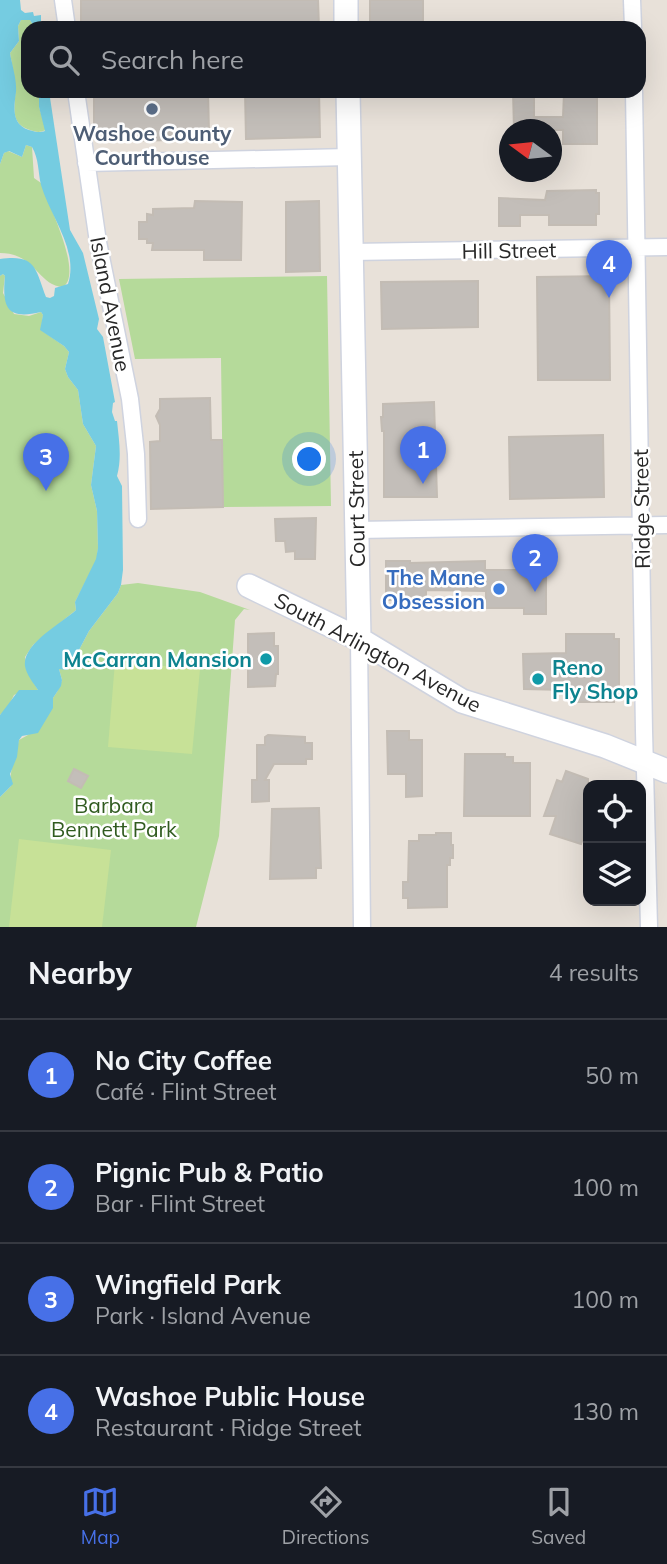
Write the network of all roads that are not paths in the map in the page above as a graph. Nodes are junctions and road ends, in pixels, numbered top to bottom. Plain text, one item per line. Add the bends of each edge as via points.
1 (64, 0) edge
2 (346, 0) edge
3 (632, 0) edge
4 (66, 21) edge
5 (346, 21) edge
6 (633, 21) edge
7 (77, 98) edge
8 (348, 98) edge
9 (634, 98) edge
10 (349, 157) junction
11 (86, 163) junction
12 (667, 247) edge
13 (636, 248) junction
14 (351, 252) junction
15 (138, 519) dead end
16 (641, 525) junction
17 (667, 525) edge
18 (356, 530) junction
19 (249, 586) dead end
20 (359, 639) junction
21 (645, 761) junction
22 (667, 771) edge
23 (362, 927) edge
24 (649, 927) edge

1 - 4 street
2 - 5 street
3 - 6 street
7 - 11 street, Island Avenue
8 - 10 street, Court Street
9 - 13 street, Ridge Street
10 - 11 street
10 - 14 street, Court Street
11 - 15 street, Island Avenue via 130,399
12 - 13 street, Hill Street
13 - 14 street, Hill Street
13 - 16 street, Ridge Street
14 - 18 street, Court Street
16 - 17 street
16 - 18 street
16 - 21 street, Ridge Street
18 - 20 street, Court Street
19 - 20 street, South Arlington Avenue
20 - 21 street, South Arlington Avenue via 462,701
20 - 23 street, Court Street
21 - 22 street, South Arlington Avenue
21 - 24 street, Ridge Street

